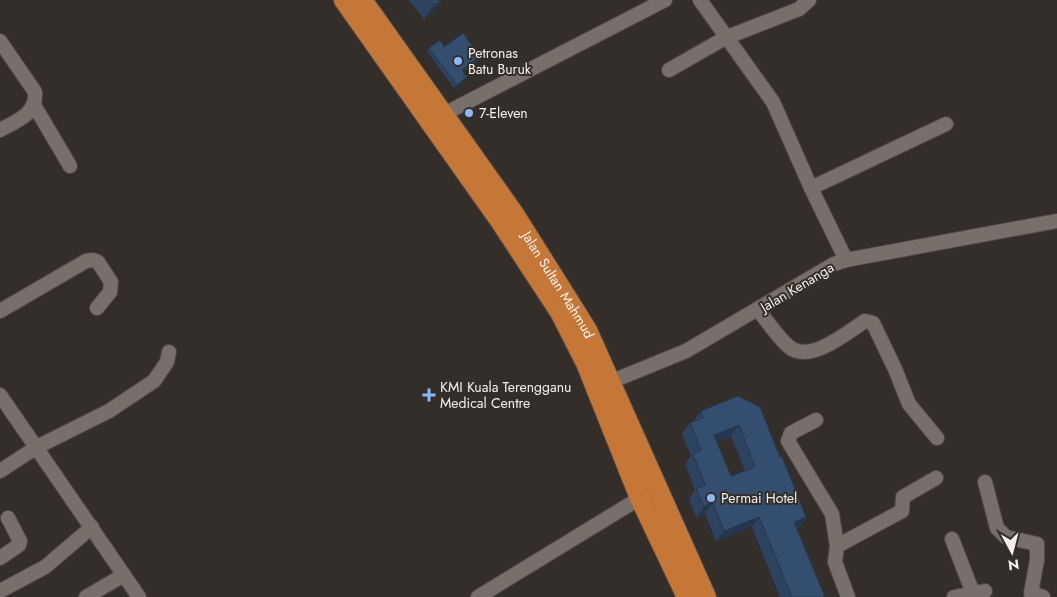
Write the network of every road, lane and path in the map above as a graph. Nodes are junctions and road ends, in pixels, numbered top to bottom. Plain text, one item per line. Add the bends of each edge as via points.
1 (344, 0) edge
2 (362, 0) edge
3 (665, 0) edge
4 (700, 0) edge
5 (809, 0) edge
6 (726, 38) junction
7 (0, 42) edge
8 (670, 70) dead end
9 (34, 106) junction
10 (444, 114) junction
11 (946, 124) dead end
12 (0, 130) edge
13 (70, 166) dead end
14 (811, 188) junction
15 (1057, 221) edge
16 (846, 260) junction
17 (98, 308) dead end
18 (758, 310) junction
19 (0, 311) edge
20 (169, 352) dead end
21 (610, 382) junction
22 (1, 398) edge
23 (816, 420) dead end
24 (937, 438) dead end
25 (36, 447) junction
26 (0, 471) edge
27 (936, 478) dead end
28 (985, 482) dead end
29 (640, 498) junction
30 (8, 518) dead end
31 (92, 527) junction
32 (952, 539) dead end
33 (837, 546) junction
34 (0, 558) edge
35 (124, 575) junction
36 (1, 588) edge
37 (1039, 596) edge
38 (86, 597) edge
39 (139, 597) edge
40 (478, 597) edge
41 (686, 597) edge
42 (706, 597) edge
43 (848, 597) edge
44 (954, 597) edge

1 - 29 highway, Jalan Sultan Mahmud via 502,222 560,312 586,363
2 - 10 highway, Jalan Sultan Mahmud
3 - 10 street
4 - 6 street
5 - 6 street via 798,9
6 - 8 street
6 - 14 street via 773,102
7 - 9 street via 35,92
9 - 12 street via 22,118
9 - 13 street
10 - 21 highway, Jalan Sultan Mahmud via 557,280 587,330
11 - 14 street
14 - 16 street
15 - 16 street, Jalan Kenanga
16 - 18 street, Jalan Kenanga
17 - 19 street via 110,292 111,282 98,262 93,260
18 - 21 street, Jalan Kenanga via 686,351
18 - 24 street via 799,353 816,351 865,322 873,323 909,404
20 - 25 street via 167,362 154,381 109,411
21 - 42 highway, Jalan Sultan Mahmud
22 - 25 street
23 - 33 street via 791,432 788,442 832,514
25 - 26 street
25 - 31 street
27 - 33 street via 903,497 902,511
28 - 37 street via 997,528 1006,537 1036,544 1038,560 1031,593
29 - 40 street
29 - 41 highway, Jalan Sultan Mahmud
30 - 34 street via 20,541
31 - 35 street
31 - 36 street via 44,567
32 - 44 street via 979,592
33 - 43 street via 836,562
35 - 38 street
35 - 39 street

